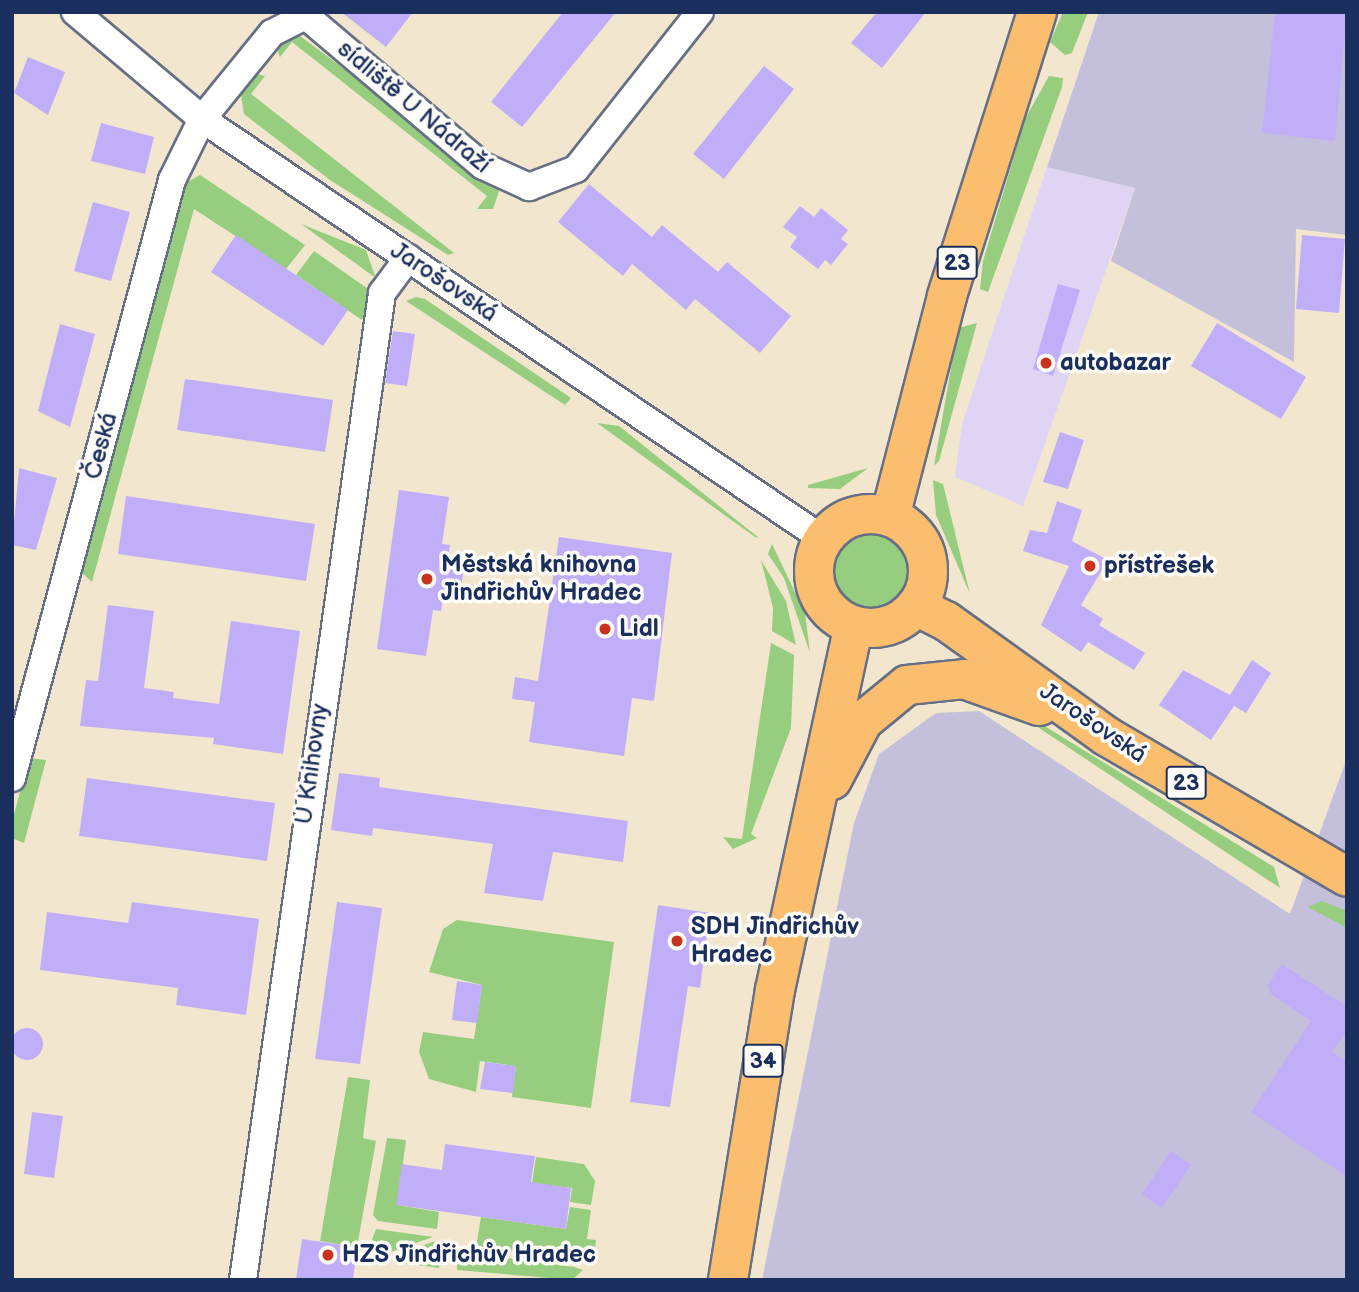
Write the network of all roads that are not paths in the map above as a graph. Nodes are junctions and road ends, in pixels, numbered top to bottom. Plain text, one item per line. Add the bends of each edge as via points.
1 (75, 12) edge
2 (700, 12) edge
3 (1037, 12) edge
4 (307, 14) edge
5 (202, 119) junction
6 (408, 258) junction
7 (890, 517) junction
8 (823, 539) junction
9 (916, 606) junction
10 (854, 626) junction
11 (23, 696) edge
12 (1106, 736) junction
13 (12, 778) edge
14 (804, 842) junction
15 (1347, 877) edge
16 (243, 1280) edge
17 (728, 1280) edge

1 - 5 street, Jarošovská
2 - 4 street, sídliště U Nádraží via 576,169 529,187 483,166
3 - 7 main road, 23 via 947,296
4 - 5 street, sídliště U Nádraží via 272,33
5 - 6 street, Jarošovská
5 - 11 street, Česká via 172,180
6 - 8 street, Jarošovská
6 - 16 street, U Knihovny via 382,293
7 - 8 main road via 853,516
7 - 9 main road via 916,536 926,555 926,586
8 - 10 main road via 814,573 820,596
9 - 10 main road via 889,625
9 - 12 main road, Jarošovská / 23 via 946,621
10 - 14 main road, 34
11 - 13 street, Česká
12 - 14 main road, 34 via 982,683 940,678 907,685 863,720
12 - 15 main road, Jarošovská / 23
14 - 17 main road, 34

